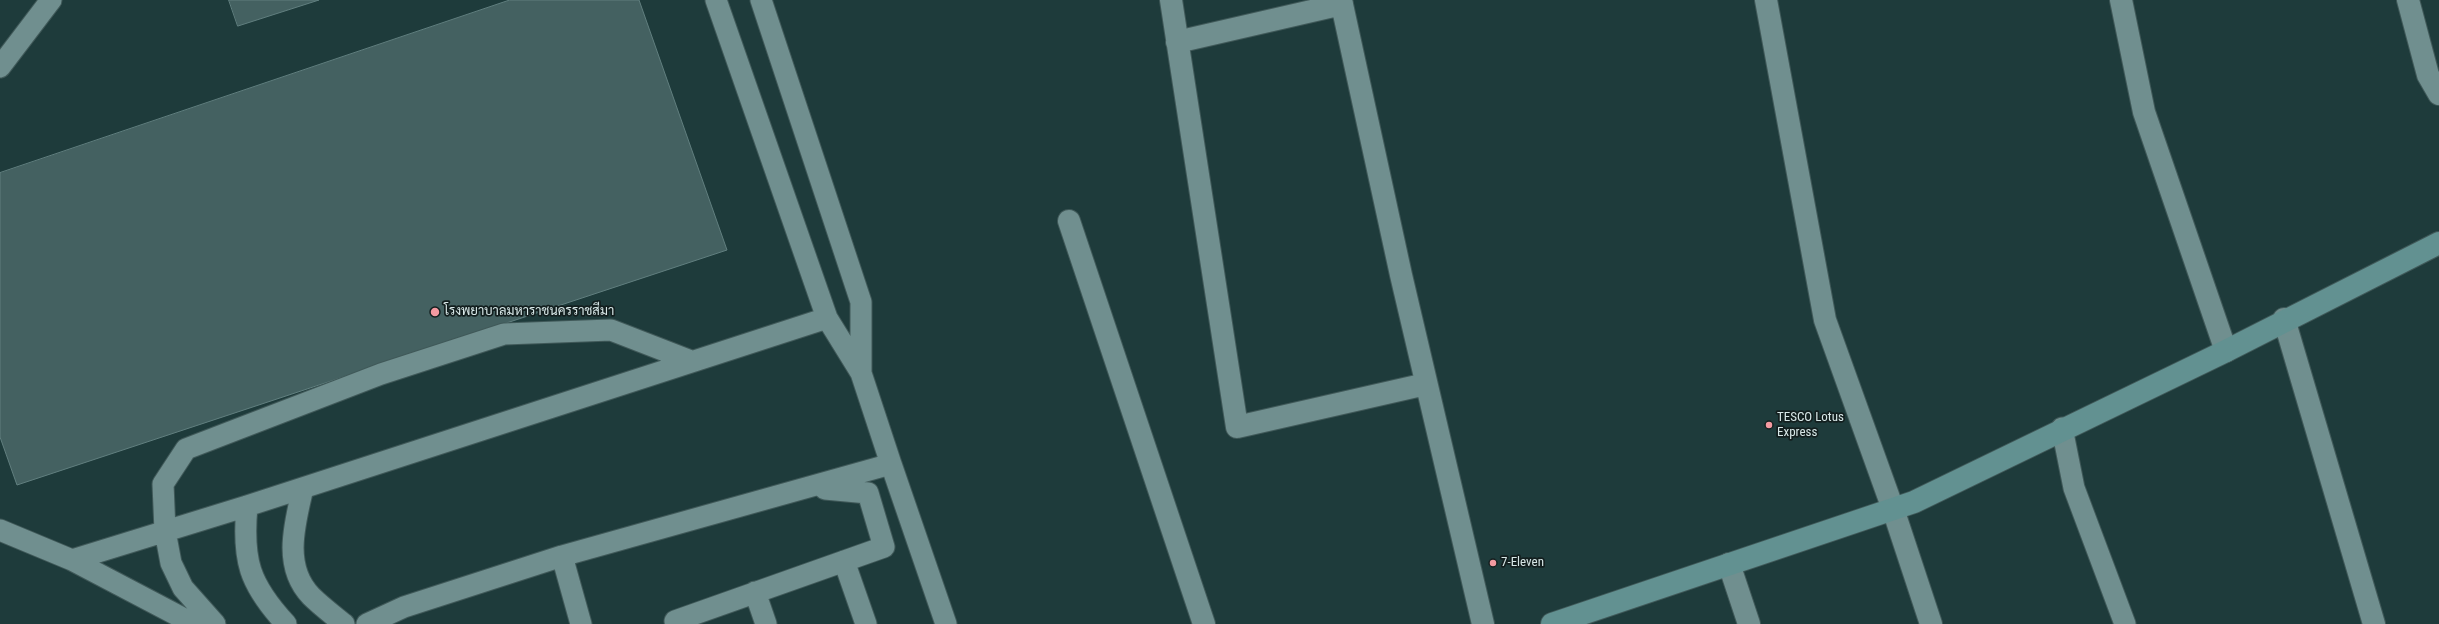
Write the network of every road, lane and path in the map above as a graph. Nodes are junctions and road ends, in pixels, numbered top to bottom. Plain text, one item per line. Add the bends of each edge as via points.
1 (51, 0) edge
2 (716, 0) edge
3 (761, 0) edge
4 (1171, 0) edge
5 (1766, 0) edge
6 (2120, 0) edge
7 (2408, 0) edge
8 (1341, 2) edge
9 (1177, 42) junction
10 (0, 68) edge
11 (2439, 94) edge
12 (1069, 220) dead end
13 (2439, 242) edge
14 (826, 318) junction
15 (2284, 319) junction
16 (2226, 351) junction
17 (691, 361) junction
18 (861, 373) junction
19 (1426, 384) junction
20 (2062, 428) junction
21 (891, 464) junction
22 (810, 487) junction
23 (304, 488) junction
24 (248, 506) junction
25 (1893, 509) junction
26 (0, 530) edge
27 (165, 531) junction
28 (562, 556) junction
29 (72, 560) junction
30 (844, 561) junction
31 (1730, 564) junction
32 (756, 592) junction
33 (194, 624) edge
34 (215, 624) edge
35 (286, 624) edge
36 (344, 624) edge
37 (367, 624) edge
38 (581, 624) edge
39 (676, 624) edge
40 (766, 624) edge
41 (866, 624) edge
42 (946, 624) edge
43 (1204, 624) edge
44 (1484, 624) edge
45 (1552, 624) edge
46 (1749, 624) edge
47 (1931, 624) edge
48 (2126, 624) edge
49 (2374, 624) edge

1 - 10 lane
2 - 14 lane
3 - 18 lane via 860,302
4 - 9 street
5 - 25 street via 1825,320
6 - 16 street via 2144,112
7 - 11 street via 2428,75
8 - 9 street
8 - 19 street
9 - 19 street via 1237,427
12 - 43 street
13 - 15 street
14 - 17 lane
14 - 18 lane
15 - 16 street
15 - 49 street
16 - 20 street
17 - 23 lane
17 - 27 lane via 611,330 504,334 381,374 186,449 163,484
18 - 21 lane
19 - 44 street
20 - 25 street via 1914,502
20 - 48 lane via 2074,488
21 - 22 lane
21 - 42 lane
22 - 28 lane via 734,506
22 - 30 lane via 868,493 884,547
23 - 24 lane
23 - 36 lane via 294,525 293,552 296,570 310,595
24 - 27 lane
24 - 35 lane via 245,533 248,563 254,583
25 - 31 street
25 - 47 street
26 - 29 lane
27 - 29 lane
27 - 34 lane via 171,563 183,588
28 - 37 lane via 404,607
28 - 38 lane
29 - 33 lane
30 - 32 lane
30 - 41 lane
31 - 45 street
31 - 46 street
32 - 39 lane via 675,621
32 - 40 lane

